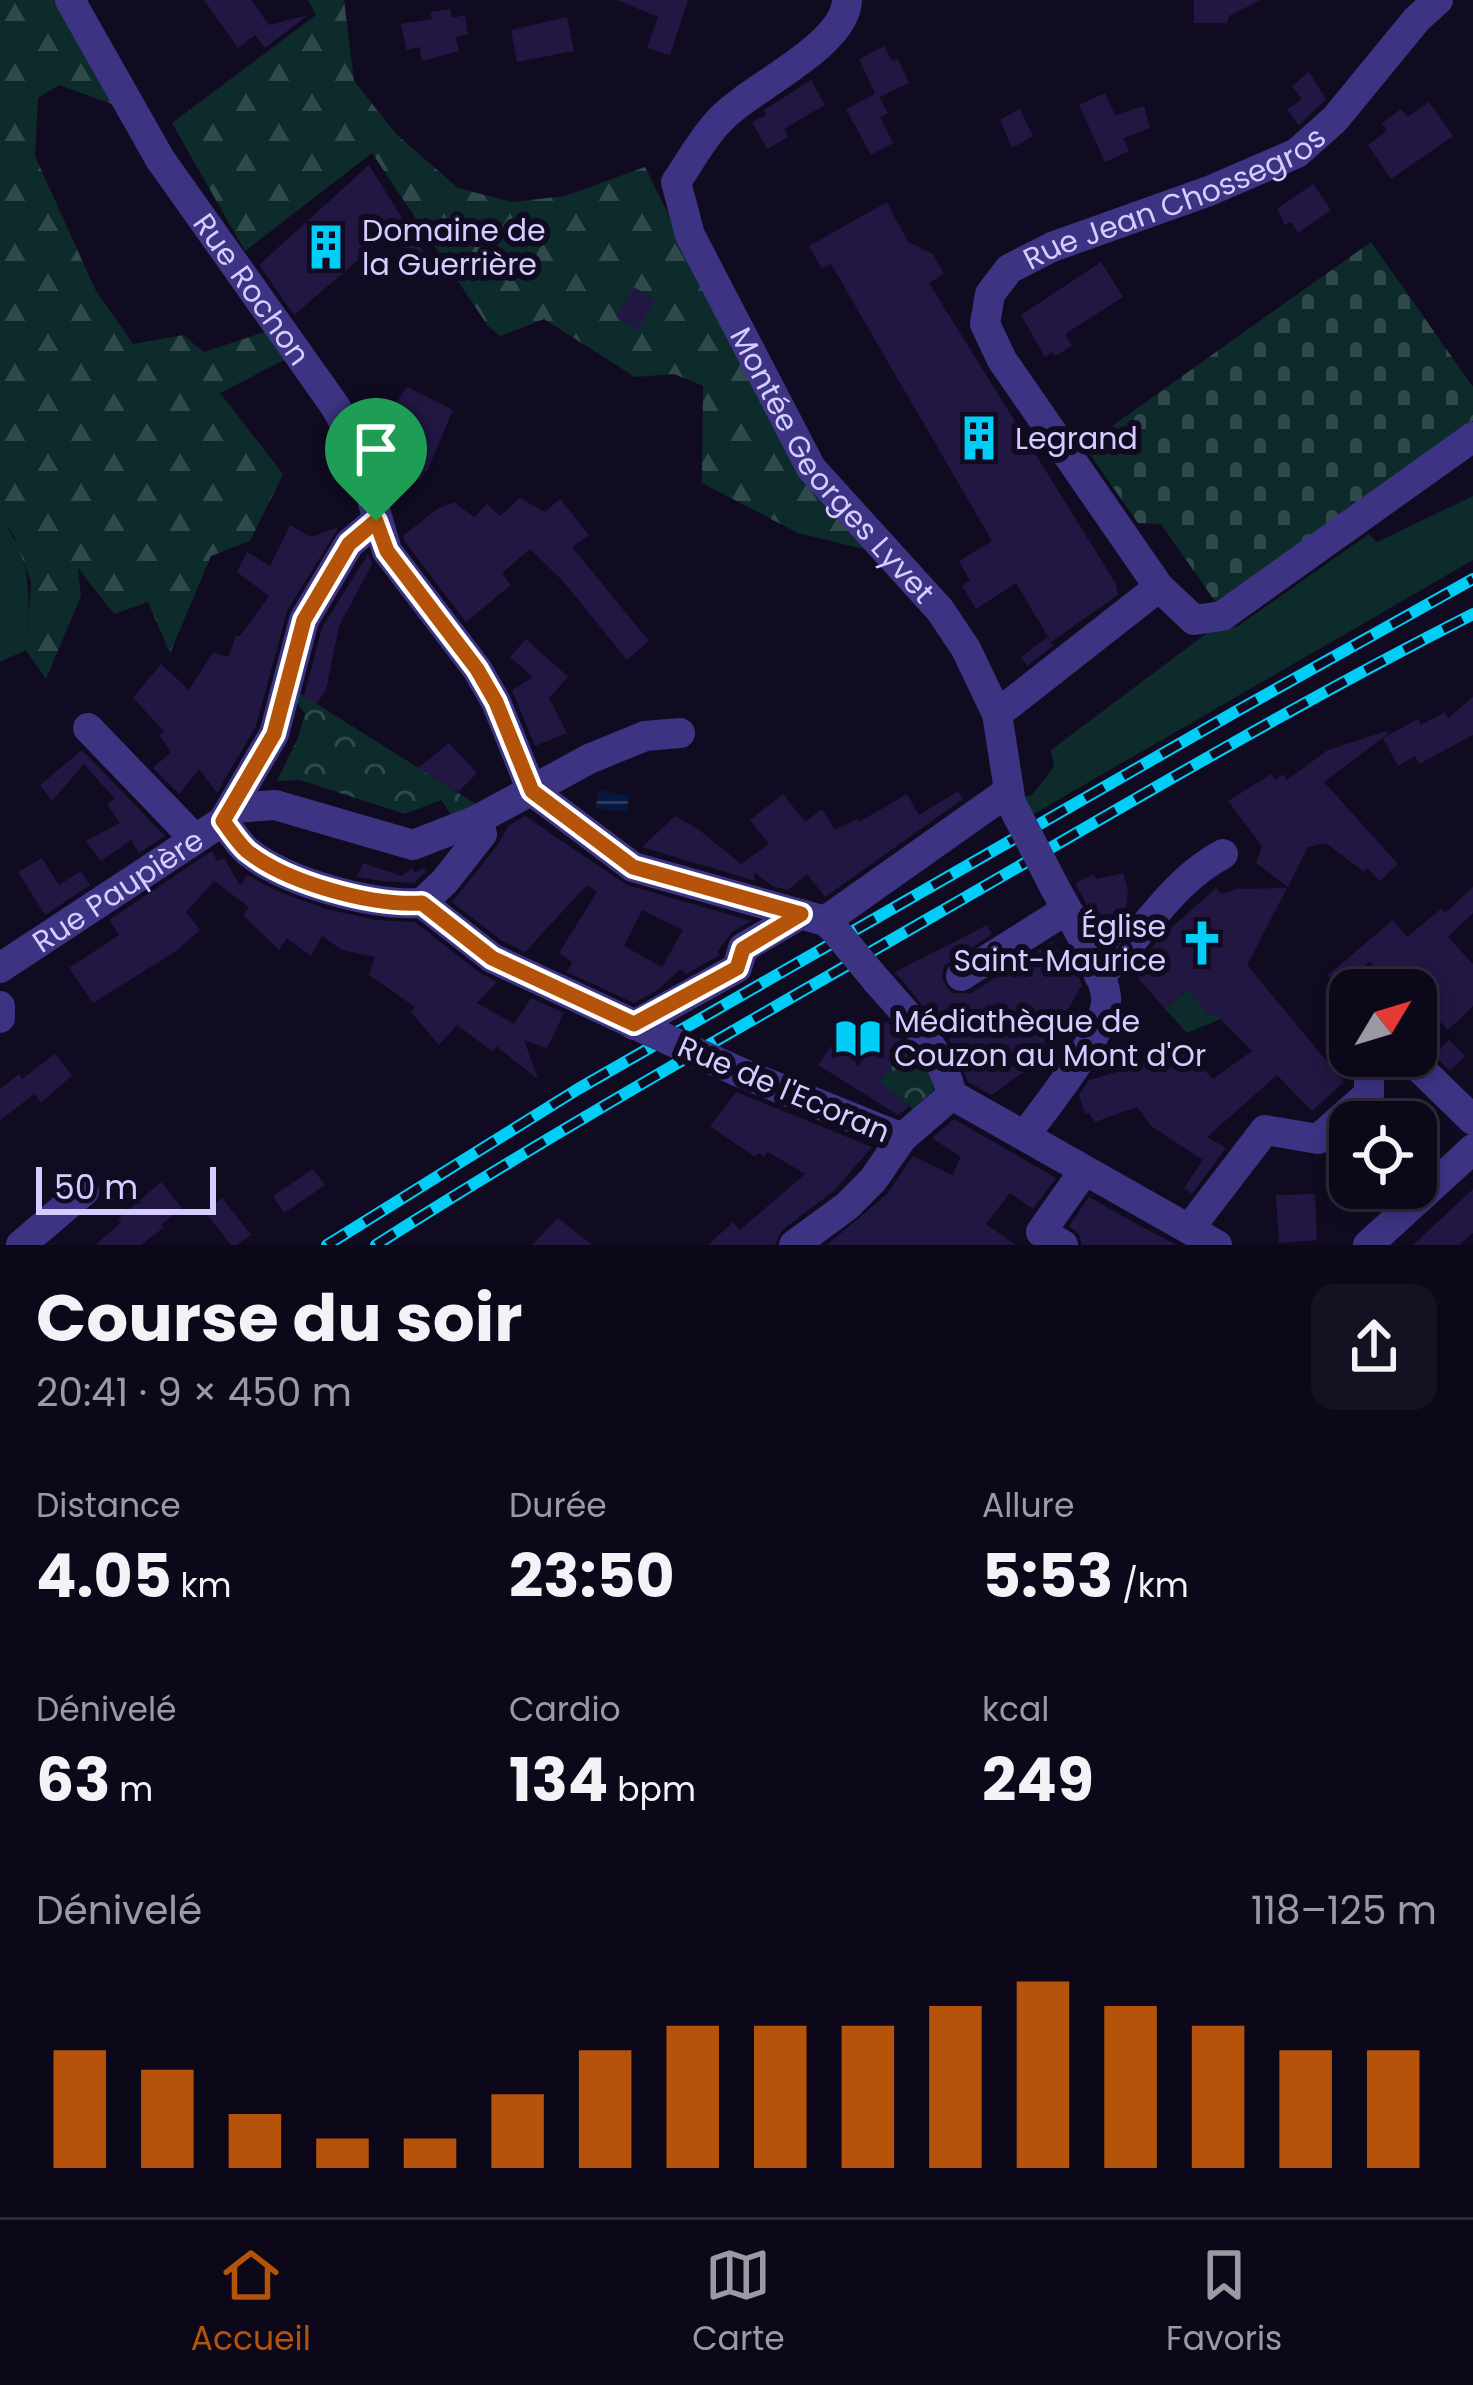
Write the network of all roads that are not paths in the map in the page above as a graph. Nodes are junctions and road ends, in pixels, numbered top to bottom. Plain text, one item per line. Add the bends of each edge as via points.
1 (70, 0) edge
2 (847, 0) edge
3 (1438, 0) edge
4 (1473, 437) edge
5 (376, 521) junction
6 (1159, 587) junction
7 (997, 714) junction
8 (88, 728) dead end
9 (680, 733) dead end
10 (532, 791) junction
11 (1008, 798) junction
12 (228, 815) junction
13 (477, 820) junction
14 (194, 838) junction
15 (1222, 854) dead end
16 (1060, 898) junction
17 (422, 903) junction
18 (820, 921) junction
19 (0, 968) edge
20 (961, 976) dead end
21 (1099, 976) junction
22 (0, 1006) edge
23 (0, 1018) edge
24 (640, 1028) junction
25 (1369, 1077) edge
26 (1425, 1077) edge
27 (952, 1095) junction
28 (1473, 1120) edge
29 (1026, 1134) junction
30 (902, 1138) junction
31 (1473, 1149) edge
32 (1084, 1171) junction
33 (84, 1191) dead end
34 (1189, 1229) junction
35 (21, 1245) edge
36 (794, 1245) edge
37 (1063, 1245) edge
38 (1216, 1245) edge
39 (1368, 1245) edge

1 - 5 street, Rue Rochon via 160,159 335,406 356,444
2 - 7 street, Montée Georges Lyvet via 838,29 720,119 676,182 691,235 811,468 940,610
3 - 6 street, Rue Jean Chossegros via 1297,153 1052,247 1009,269 990,294 985,324 1002,360
4 - 6 street via 1222,616 1194,620
5 - 10 street, Rue Rochon via 387,551 477,669
5 - 12 street via 349,544 304,620 274,734
6 - 7 street
7 - 11 street, Montée Georges Lyvet
8 - 14 street
9 - 10 street via 645,736
10 - 13 street
10 - 18 street via 633,867
11 - 16 street, Montée Georges Lyvet, bridge
11 - 18 street
12 - 13 street via 275,805 413,845
12 - 14 street, Rue Paupière
12 - 17 street via 246,850 283,871 348,895
13 - 17 street via 482,834
14 - 19 street, Rue Paupière
15 - 21 street via 1174,888
16 - 20 street
16 - 21 street, Montée Georges Lyvet
17 - 24 street, Rue de l'Ecoran via 492,958
18 - 24 street via 743,949 737,968
18 - 27 street, bridge via 929,1040
21 - 29 street via 1106,1012
22 - 23 street
24 - 30 street, Rue de l'Ecoran, bridge
25 - 34 street via 1369,1094 1318,1139 1265,1130
26 - 28 street
27 - 29 street
27 - 30 street
29 - 32 street
30 - 36 street via 847,1206
31 - 39 street
32 - 34 street
32 - 37 street via 1041,1232
33 - 35 street
34 - 38 street

